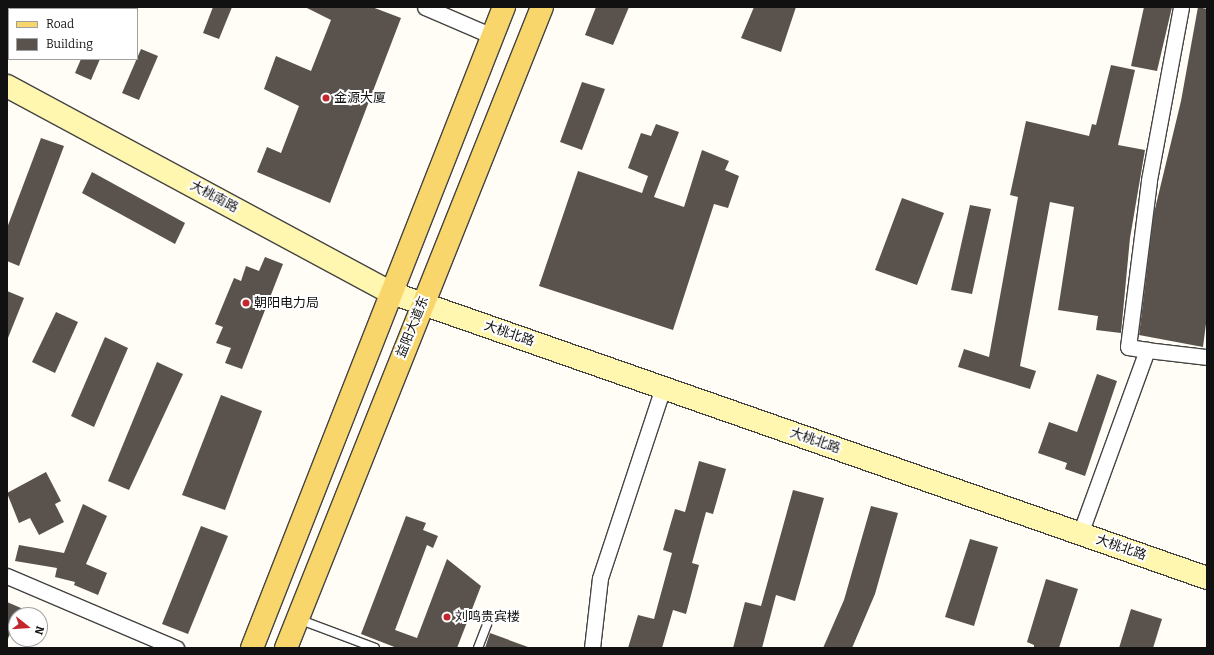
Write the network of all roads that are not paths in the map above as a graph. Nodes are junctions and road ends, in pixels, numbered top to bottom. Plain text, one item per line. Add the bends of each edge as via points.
1 (425, 7) edge
2 (504, 7) edge
3 (542, 7) edge
4 (1182, 7) edge
5 (492, 36) junction
6 (7, 86) edge
7 (389, 292) junction
8 (422, 304) junction
9 (1147, 350) junction
10 (1207, 357) edge
11 (663, 388) junction
12 (1080, 534) junction
13 (7, 576) edge
14 (1207, 578) edge
15 (297, 619) junction
16 (488, 622) dead end
17 (176, 648) edge
18 (252, 648) edge
19 (286, 648) edge
20 (374, 648) edge
21 (478, 648) edge
22 (592, 648) edge

1 - 5 street
2 - 5 main road
3 - 8 main road, 益阳大道东
4 - 9 street via 1149,180 1128,347
5 - 7 main road
6 - 7 street, 大桃南路
7 - 8 street, 大桃南路
7 - 18 main road
8 - 11 street, 大桃北路
8 - 15 main road, 益阳大道东
9 - 10 street
9 - 12 street
11 - 12 street, 大桃北路
11 - 22 street via 600,578
12 - 14 street, 大桃北路
13 - 17 street
15 - 19 main road, 益阳大道东
15 - 20 lane
16 - 21 lane

